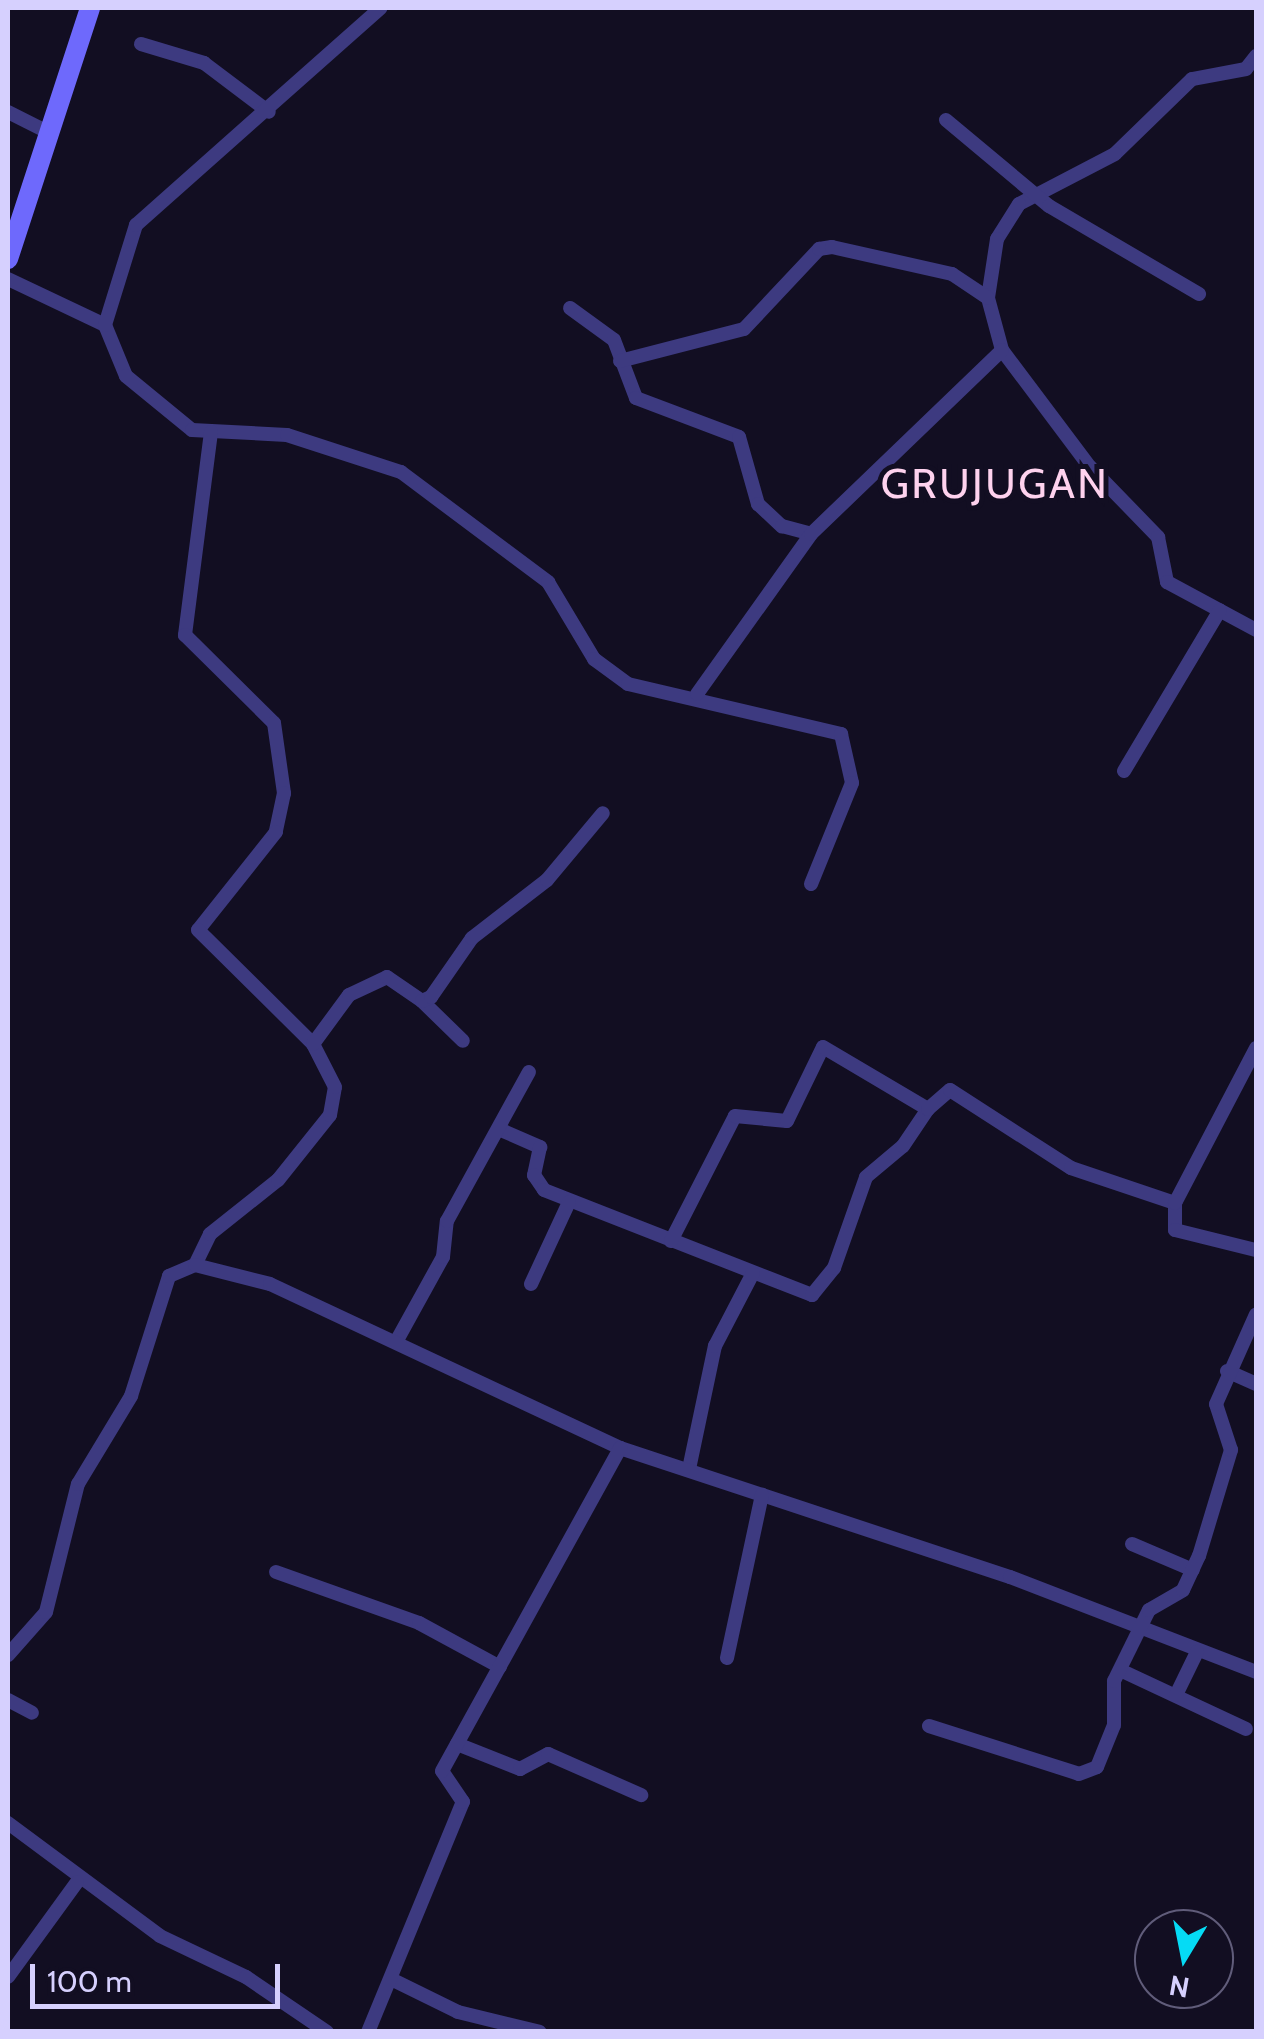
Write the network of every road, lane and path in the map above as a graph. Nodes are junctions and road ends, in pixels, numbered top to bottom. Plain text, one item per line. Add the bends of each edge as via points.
1 (90, 8) edge
2 (380, 8) edge
3 (141, 44) dead end
4 (1256, 56) edge
5 (8, 112) edge
6 (269, 112) junction
7 (946, 120) dead end
8 (48, 132) junction
9 (1037, 197) junction
10 (8, 260) edge
11 (8, 279) edge
12 (1198, 294) dead end
13 (988, 298) junction
14 (570, 308) dead end
15 (105, 325) junction
16 (1002, 350) junction
17 (620, 361) junction
18 (217, 431) junction
19 (811, 534) junction
20 (1220, 610) junction
21 (1256, 630) edge
22 (697, 694) junction
23 (1124, 771) dead end
24 (603, 813) dead end
25 (811, 884) dead end
26 (422, 1001) junction
27 (463, 1041) dead end
28 (313, 1044) junction
29 (1256, 1048) edge
30 (529, 1072) dead end
31 (928, 1109) junction
32 (501, 1130) junction
33 (569, 1202) junction
34 (1175, 1203) junction
35 (671, 1241) junction
36 (1256, 1250) edge
37 (195, 1265) junction
38 (752, 1273) junction
39 (531, 1284) dead end
40 (1256, 1314) edge
41 (396, 1342) junction
42 (1227, 1371) junction
43 (1256, 1384) edge
44 (620, 1448) junction
45 (689, 1469) junction
46 (762, 1495) junction
47 (1132, 1544) dead end
48 (1193, 1570) junction
49 (276, 1572) dead end
50 (1140, 1631) junction
51 (1197, 1652) junction
52 (8, 1656) edge
53 (727, 1658) dead end
54 (500, 1667) junction
55 (1120, 1670) junction
56 (1256, 1672) edge
57 (1176, 1695) junction
58 (8, 1700) edge
59 (32, 1713) dead end
60 (930, 1726) dead end
61 (1246, 1729) dead end
62 (456, 1744) junction
63 (641, 1795) dead end
64 (8, 1824) edge
65 (78, 1882) junction
66 (8, 1977) edge
67 (392, 1980) junction
68 (309, 2027) edge
69 (326, 2032) edge
70 (368, 2032) edge
71 (540, 2032) edge

1 - 8 street
2 - 6 street
3 - 6 street via 204,64
4 - 9 street via 1246,69 1192,79 1115,154
5 - 8 street
6 - 15 street via 136,226
7 - 9 street
8 - 10 street
9 - 12 street
9 - 13 street via 1002,227
11 - 15 street
13 - 16 street
13 - 17 street via 952,274 832,247 819,250 744,329
14 - 17 street via 614,340
15 - 18 street via 126,376 185,426
16 - 19 street
16 - 20 street via 1090,467 1158,537 1167,582
17 - 19 street via 636,398 740,437 758,504 782,526
18 - 22 street via 266,433 401,472 548,582 607,671 628,684
18 - 28 street via 185,635 274,724 284,794 276,832 200,926 203,939
19 - 22 street
20 - 21 street
20 - 23 street
22 - 25 street via 842,734 852,783
24 - 26 street via 552,875 472,938
26 - 27 street
26 - 28 street via 397,978 364,985
28 - 37 street via 336,1087 330,1115 278,1180 210,1234
29 - 34 street
30 - 32 street
31 - 34 street via 950,1090 1071,1168
31 - 35 street via 823,1047 787,1122 735,1116
31 - 38 street via 903,1146 866,1176 818,1293
32 - 33 street via 540,1147 537,1185
32 - 41 street via 447,1220 443,1256
33 - 35 street
33 - 39 street
34 - 36 street via 1175,1230
35 - 38 street
37 - 41 street via 270,1284
37 - 52 street via 169,1276 131,1396 78,1484 46,1612
38 - 45 street via 715,1346
40 - 42 street
41 - 44 street
42 - 43 street
42 - 48 street via 1216,1404 1230,1450
44 - 45 street
44 - 54 street
45 - 46 street
46 - 50 street via 1010,1577
46 - 53 street
47 - 48 street
48 - 50 street
49 - 54 street via 410,1619
50 - 51 street
50 - 55 street
51 - 56 street
51 - 57 street
54 - 62 street
55 - 57 street
55 - 60 street via 1114,1725 1088,1774
57 - 61 street
58 - 59 street
62 - 63 street via 520,1768 548,1754
62 - 67 street via 442,1774 464,1797
64 - 65 street
65 - 66 street
65 - 68 street
67 - 70 street
67 - 71 street via 458,2012
68 - 69 street

